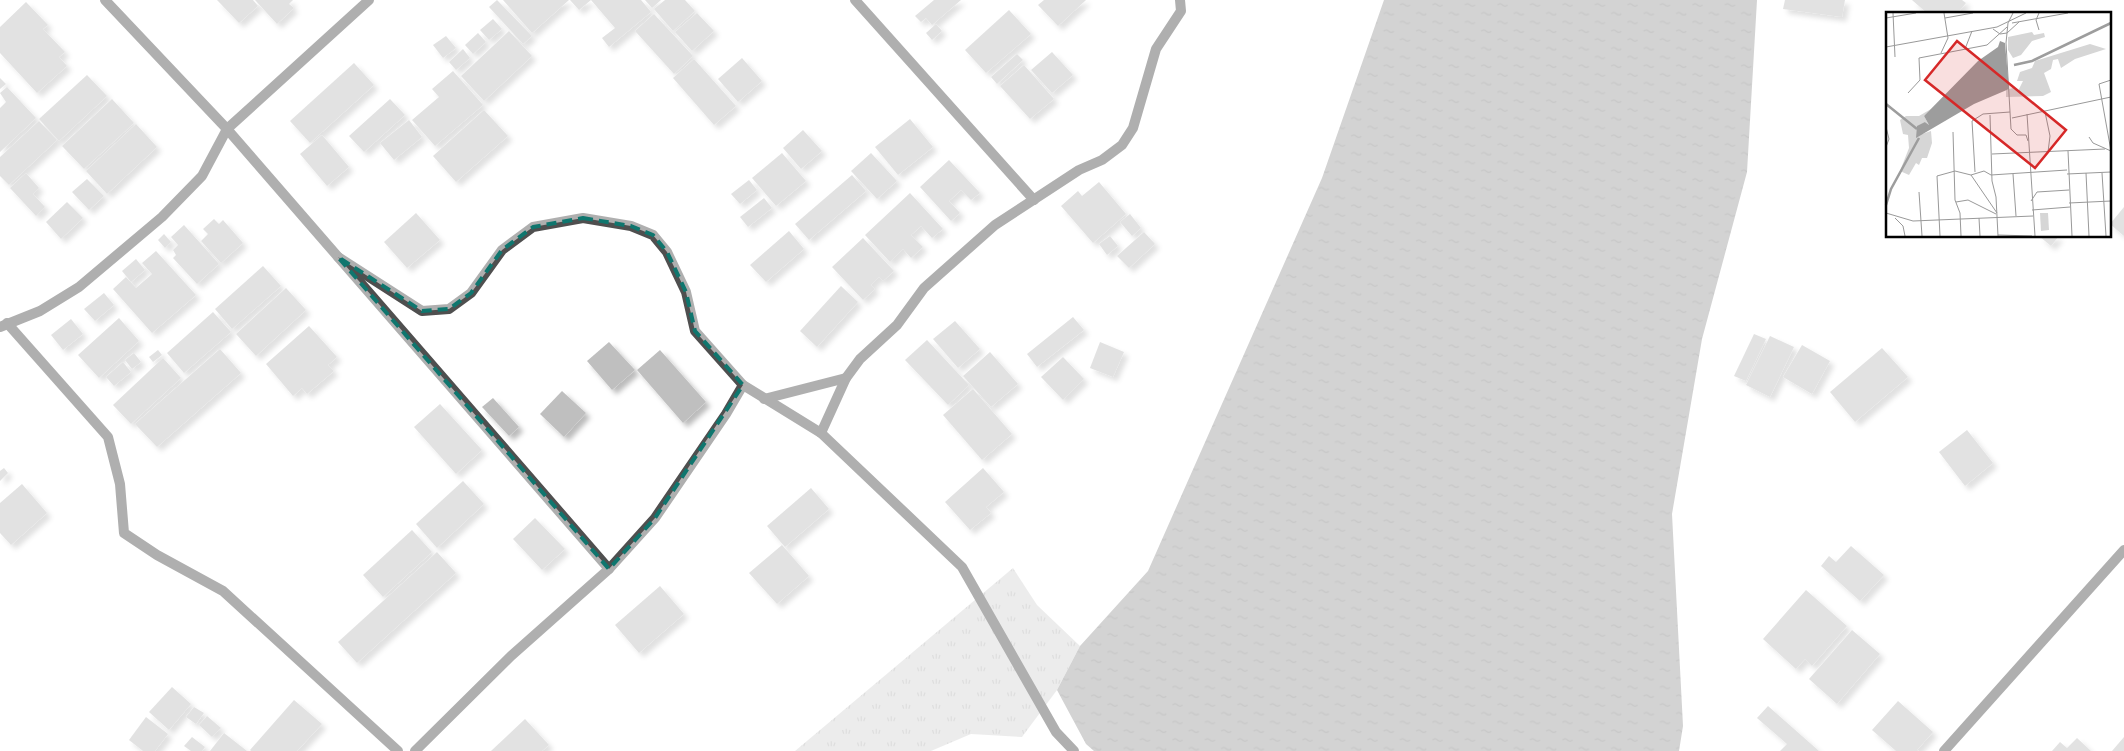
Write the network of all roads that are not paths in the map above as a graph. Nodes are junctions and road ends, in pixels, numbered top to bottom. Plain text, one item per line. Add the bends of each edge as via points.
1 (105, 0) edge
2 (369, 0) edge
3 (855, 0) edge
4 (1180, 0) edge
5 (227, 130) junction
6 (1034, 200) junction
7 (338, 257) junction
8 (3, 325) edge
9 (846, 378) junction
10 (743, 385) junction
11 (764, 400) junction
12 (821, 434) junction
13 (2124, 550) edge
14 (609, 569) junction
15 (1954, 746) edge
16 (398, 751) edge
17 (415, 751) edge
18 (1074, 751) edge
19 (1944, 751) edge

1 - 5 street
2 - 5 street
3 - 6 street
4 - 6 street via 1181,11 1156,49 1133,128 1122,145
5 - 7 street
5 - 8 street via 202,176 162,217 79,287 40,311
6 - 9 street via 995,225 924,288 896,325
7 - 10 street via 422,310 449,309 471,292 502,250 533,227 583,218 631,226 653,235 667,252 686,292 695,331
7 - 14 street
8 - 16 street via 108,437 120,484 124,533 223,591
9 - 11 street
9 - 12 street
10 - 11 street
10 - 14 street via 655,518
11 - 12 street
12 - 18 street via 962,567 1056,732
13 - 15 street
14 - 17 street via 511,656
15 - 19 street

